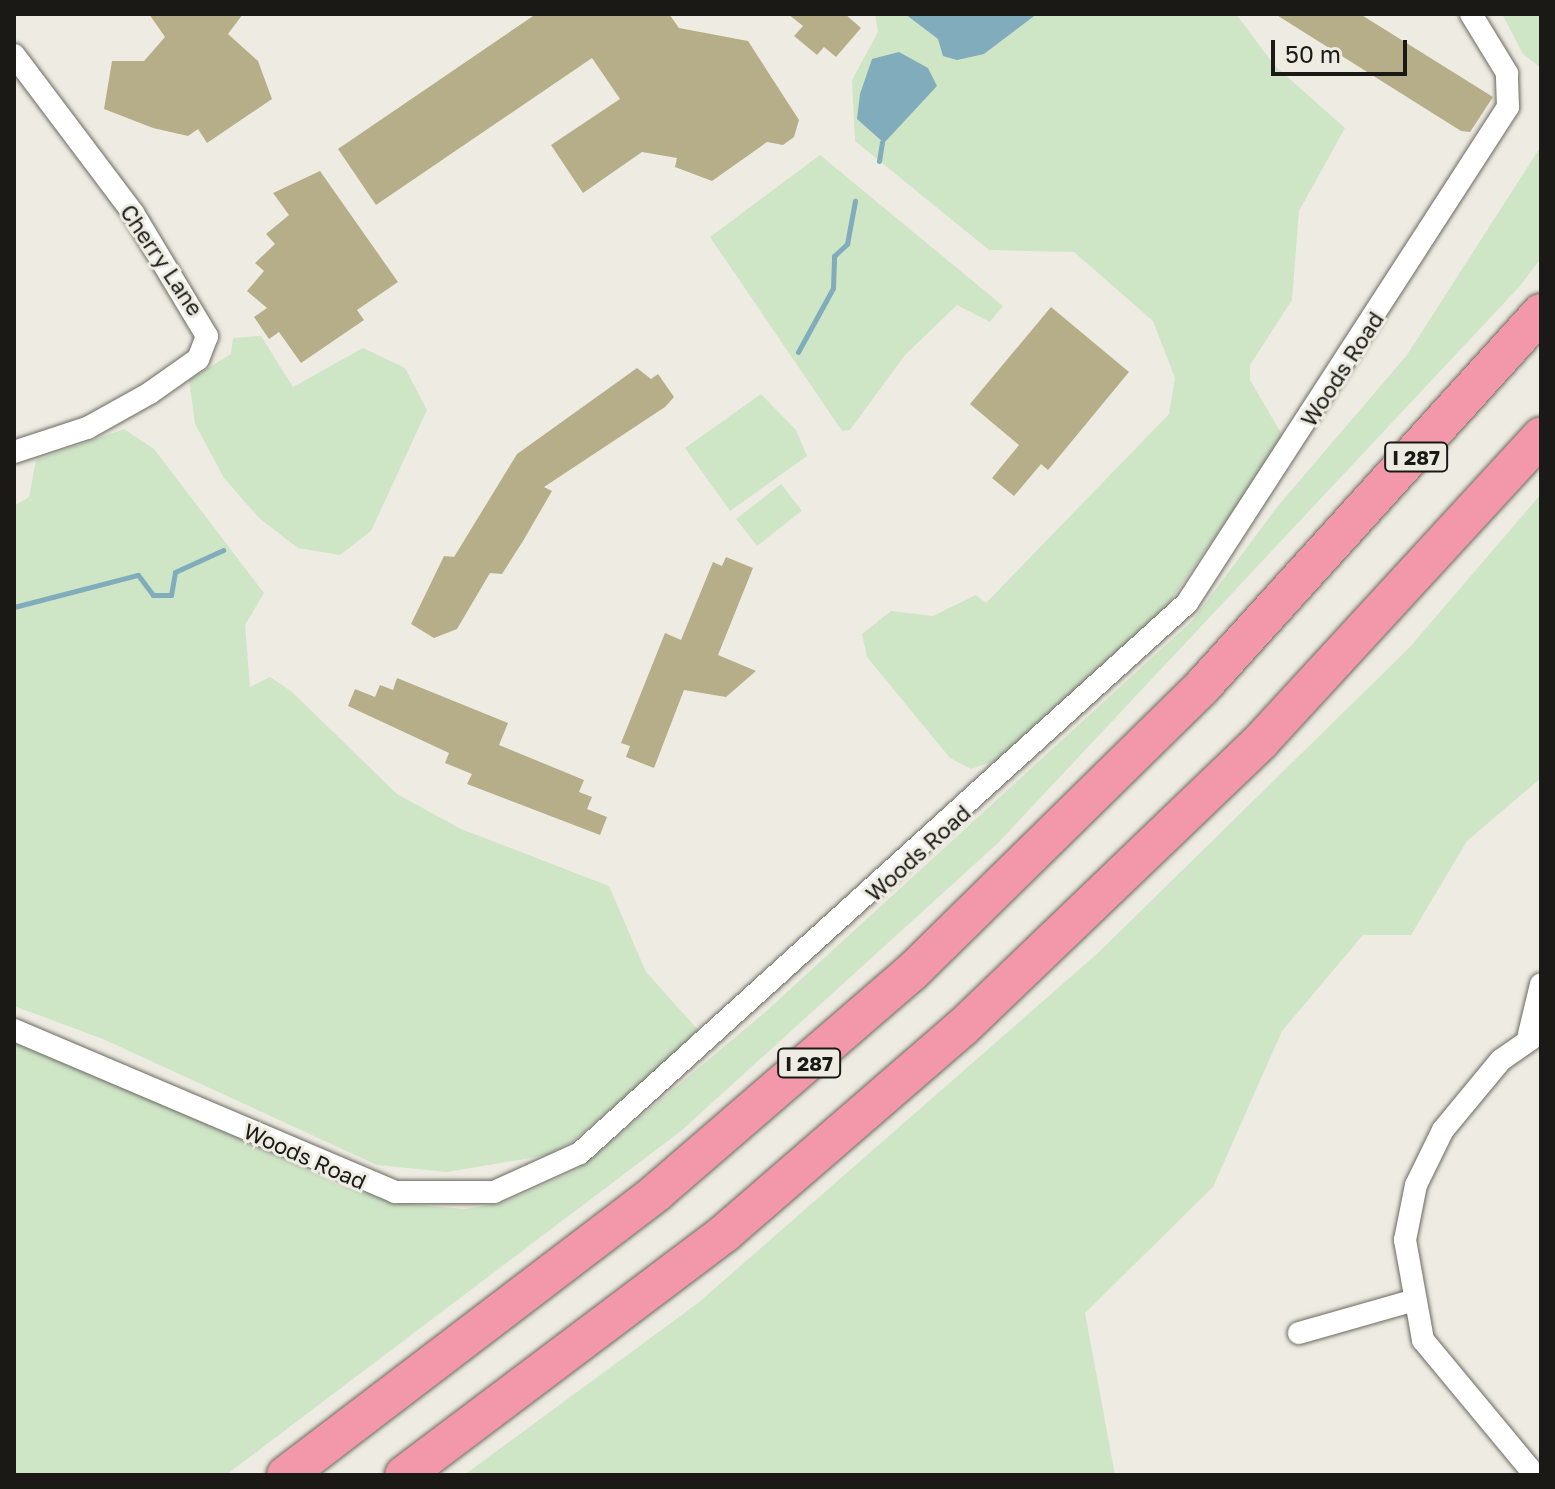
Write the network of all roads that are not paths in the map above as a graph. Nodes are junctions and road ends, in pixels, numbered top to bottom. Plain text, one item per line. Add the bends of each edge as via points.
1 (1471, 14) edge
2 (14, 55) edge
3 (1541, 313) edge
4 (1541, 436) edge
5 (24, 449) edge
6 (1541, 984) edge
7 (14, 1030) edge
8 (1535, 1033) edge
9 (1411, 1301) junction
10 (1299, 1333) dead end
11 (286, 1475) edge
12 (404, 1475) edge
13 (1535, 1475) edge

1 - 7 street, Woods Road via 1507,73 1508,107 1187,603 580,1153 494,1192 395,1192
2 - 5 street, Cherry Lane via 133,213 207,336 198,359 150,393 87,428
3 - 11 highway, I 287 via 1234,654 911,973 657,1192
4 - 12 highway via 1261,741 973,1018 725,1233
6 - 8 street
8 - 9 street via 1470,1095 1428,1157 1405,1240
9 - 10 street
9 - 13 street via 1423,1340

